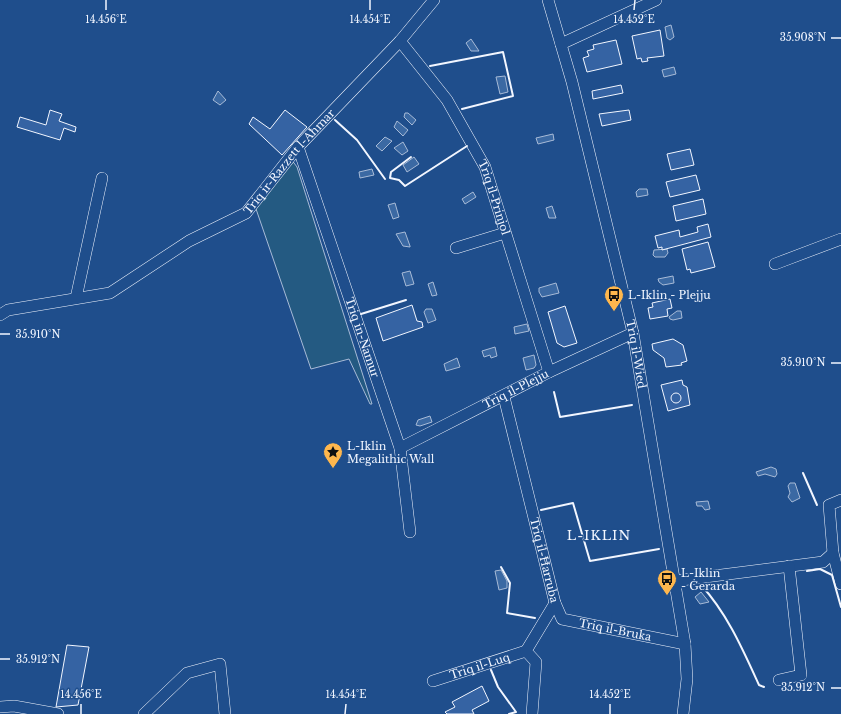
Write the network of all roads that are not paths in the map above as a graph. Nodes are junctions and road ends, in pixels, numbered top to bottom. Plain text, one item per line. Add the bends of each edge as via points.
1 (434, 0) edge
2 (548, 0) edge
3 (656, 0) edge
4 (400, 41) junction
5 (561, 44) junction
6 (298, 147) junction
7 (102, 178) dead end
8 (505, 233) junction
9 (841, 239) edge
10 (456, 248) dead end
11 (775, 264) dead end
12 (76, 298) junction
13 (0, 315) edge
14 (633, 333) junction
15 (549, 372) junction
16 (504, 397) junction
17 (400, 448) junction
18 (841, 500) edge
19 (410, 532) dead end
20 (833, 553) junction
21 (789, 566) junction
22 (674, 581) junction
23 (841, 584) edge
24 (555, 603) junction
25 (685, 644) junction
26 (526, 651) junction
27 (779, 680) dead end
28 (433, 681) dead end
29 (0, 707) edge
30 (58, 714) edge
31 (144, 714) edge
32 (225, 714) edge
33 (532, 714) edge
34 (683, 714) edge

1 - 4 street, Triq ir-Razzett l-Aħmar
2 - 5 street, Triq il-Wied
3 - 5 street
4 - 6 street, Triq ir-Razzett l-Aħmar
4 - 8 street, Triq il-Prinjol via 447,100 484,167
5 - 14 street, Triq il-Wied
6 - 12 street, Triq ir-Razzett l-Aħmar via 246,213 189,241 110,292
6 - 17 street, Triq in-Namur
7 - 12 street
8 - 10 street
8 - 15 street, Triq il-Prinjol
9 - 11 street
12 - 13 street, Triq ir-Razzett l-Aħmar via 8,310
14 - 15 street, Triq il-Plejju
14 - 22 street, Triq il-Wied
15 - 16 street, Triq il-Plejju
16 - 17 street, Triq il-Plejju
16 - 24 street, Triq il-Ħarruba
17 - 19 street, Triq in-Namur
18 - 20 street via 829,505
20 - 21 street via 823,562
20 - 23 street
21 - 22 street
21 - 27 street via 801,675
22 - 25 street, Triq il-Wied
24 - 25 street, Triq il-Bruka via 562,619
24 - 26 street, Triq il-Ħarruba
25 - 34 street, Triq il-Wied via 687,678
26 - 28 street, Triq il-Luq
26 - 33 street via 536,662
29 - 30 street via 14,706
31 - 32 street via 187,673 220,664

